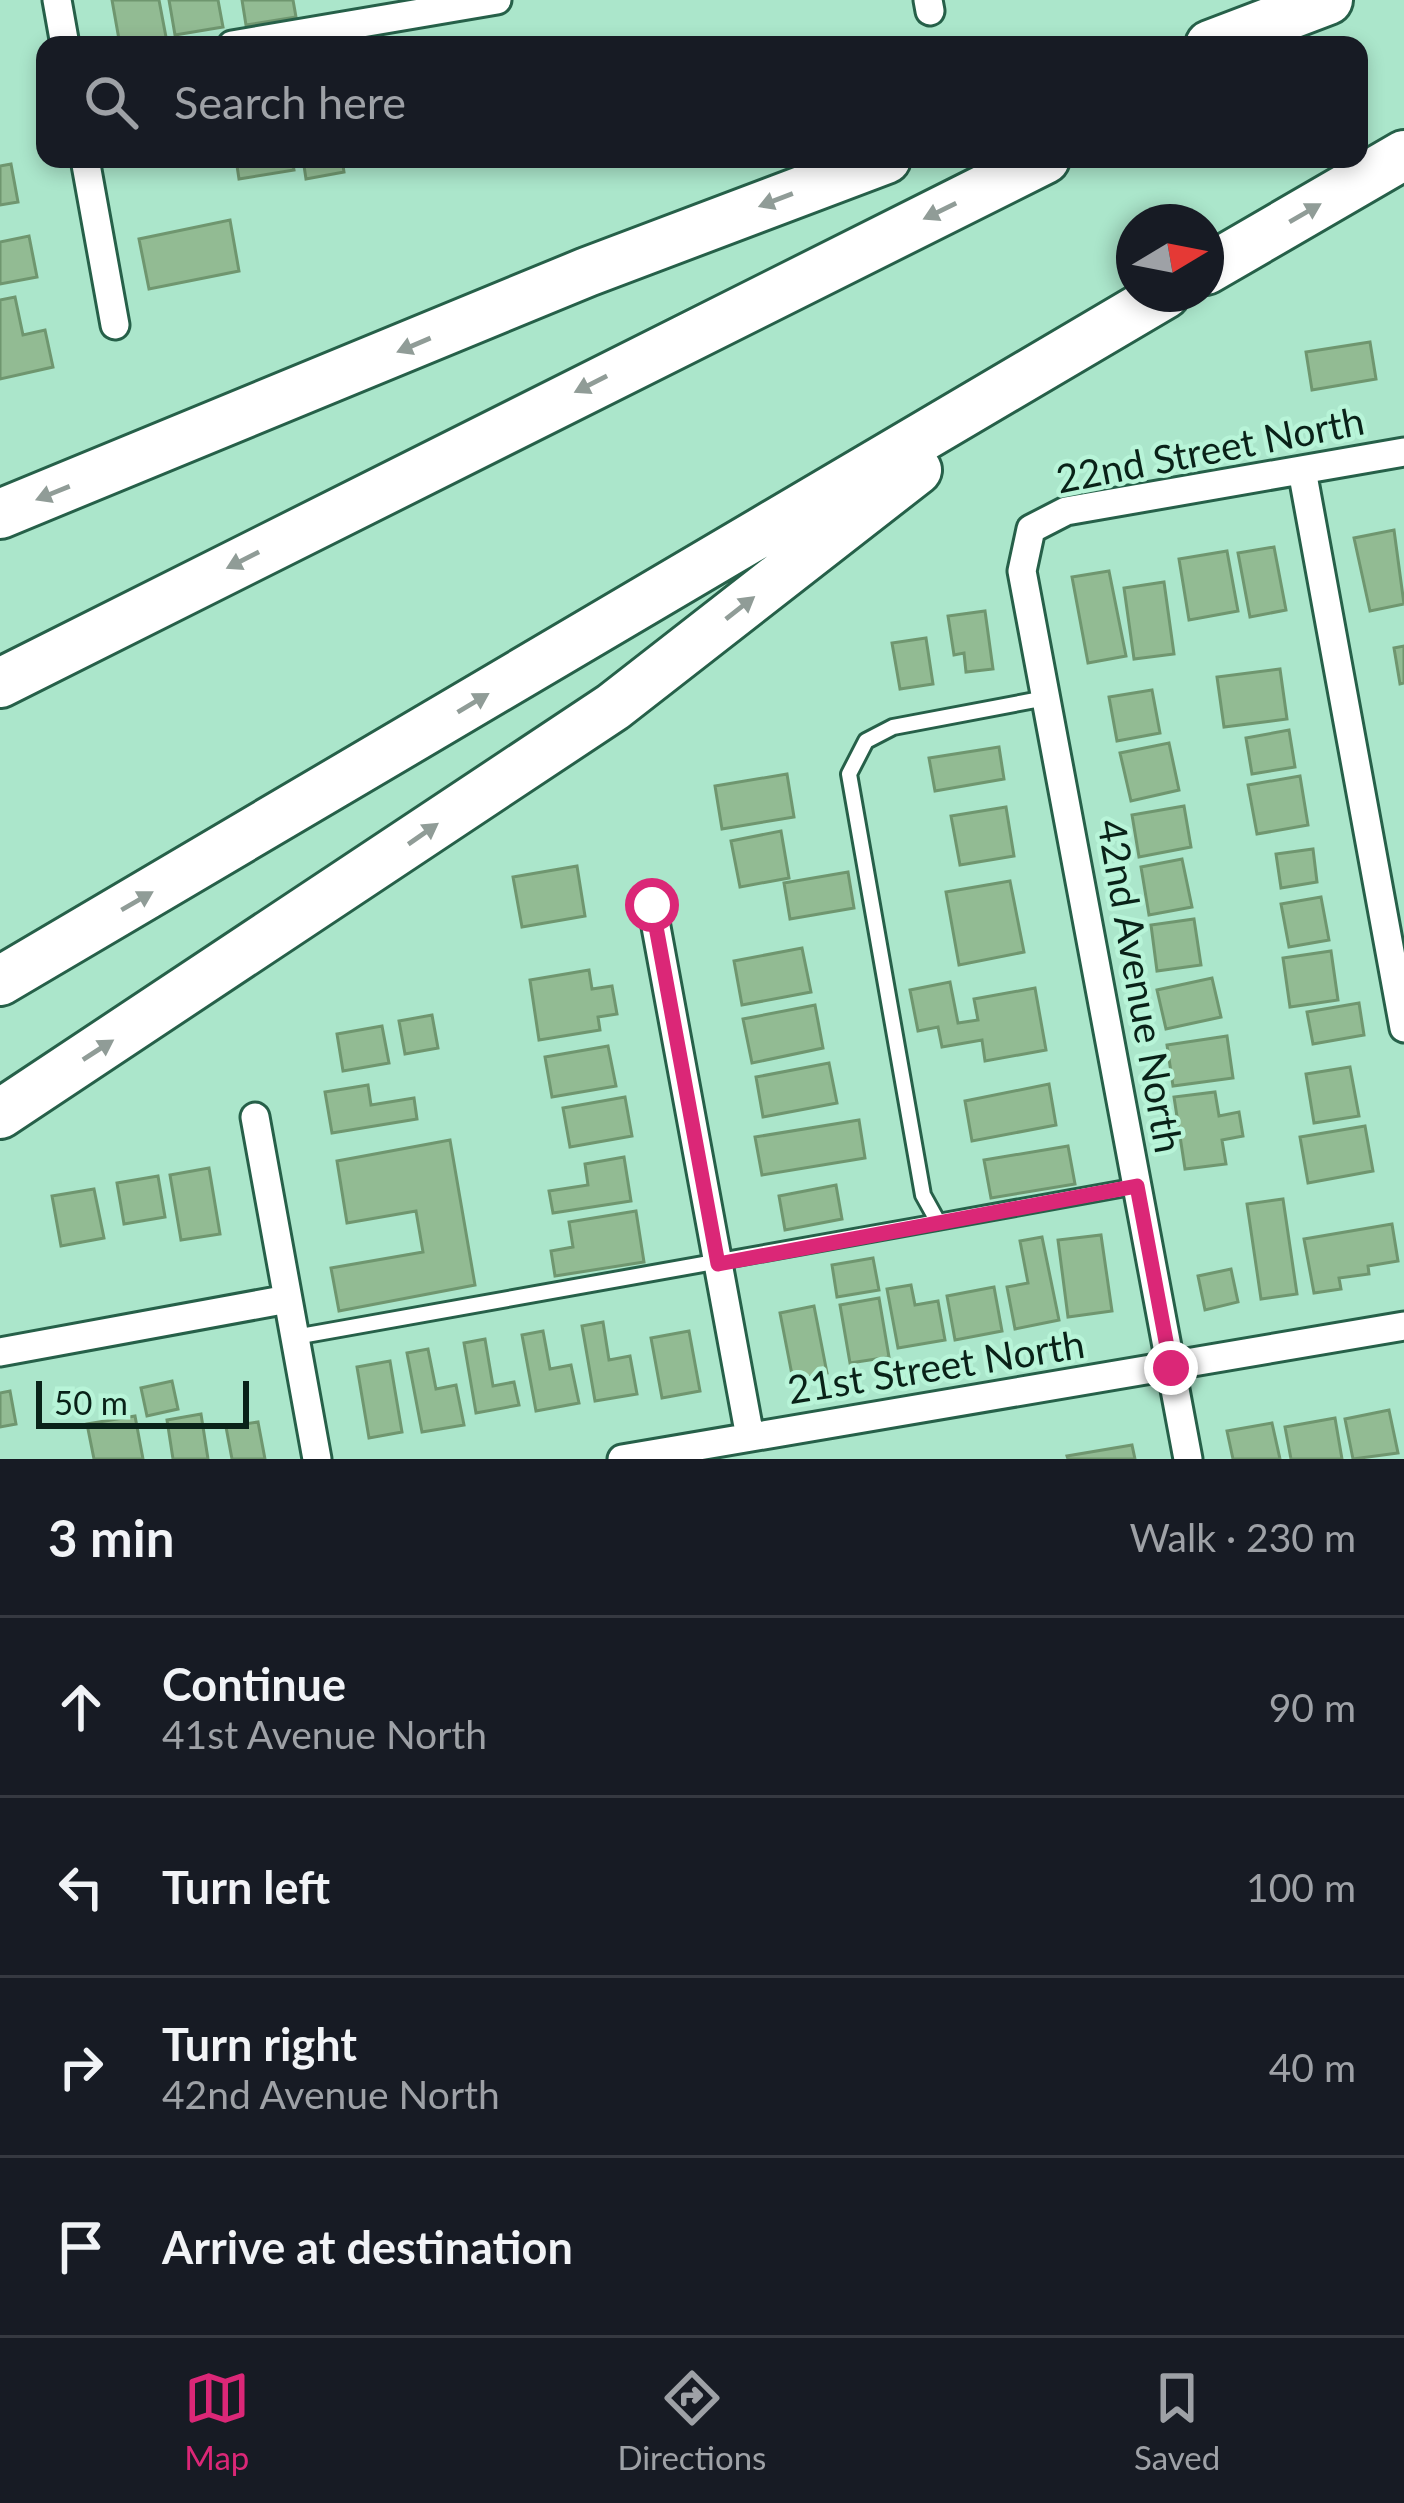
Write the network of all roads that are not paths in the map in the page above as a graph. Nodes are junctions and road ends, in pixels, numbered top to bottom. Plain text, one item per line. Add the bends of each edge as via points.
1 (57, 0) edge
2 (497, 0) edge
3 (1328, 0) edge
4 (1361, 0) edge
5 (63, 36) edge
6 (285, 36) edge
7 (1234, 36) edge
8 (1291, 36) edge
9 (1404, 155) edge
10 (87, 168) edge
11 (862, 168) edge
12 (1027, 168) edge
13 (1224, 260) edge
14 (1135, 312) edge
15 (115, 326) dead end
16 (1077, 345) junction
17 (1404, 452) edge
18 (1303, 470) junction
19 (0, 514) edge
20 (1031, 529) joint
21 (0, 683) edge
22 (1046, 698) junction
23 (652, 905) dead end
24 (0, 981) edge
25 (1404, 1028) edge
26 (0, 1114) edge
27 (255, 1118) dead end
28 (1137, 1186) junction
29 (938, 1222) junction
30 (718, 1264) junction
31 (288, 1299) junction
32 (1404, 1327) edge
33 (295, 1337) junction
34 (0, 1352) edge
35 (1171, 1368) junction
36 (750, 1437) junction
37 (317, 1459) edge
38 (622, 1459) edge
39 (1188, 1459) edge

1 - 5 street
2 - 6 street
3 - 7 highway
4 - 8 highway
13 -> 9 highway
10 - 15 street
11 -> 19 highway
12 -> 21 highway
14 - 16 highway
24 -> 16 highway
26 -> 16 highway via 614,707
17 - 18 street, 22nd Street North
18 - 20 street, 22nd Street North via 1066,511
18 - 25 street
20 - 22 street, 42nd Avenue North via 1022,571
22 - 28 street, 42nd Avenue North
22 - 29 lane via 893,727 866,741 849,774 923,1195
23 - 30 street
27 - 31 street
28 - 29 lane
28 - 35 street, 42nd Avenue North
29 - 30 lane
30 - 33 lane
30 - 36 street
31 - 33 street
31 - 34 street
32 - 35 street, 21st Street North
33 - 37 street
35 - 36 street, 21st Street North
35 - 39 street, 42nd Avenue North
36 - 38 street, 21st Street North

